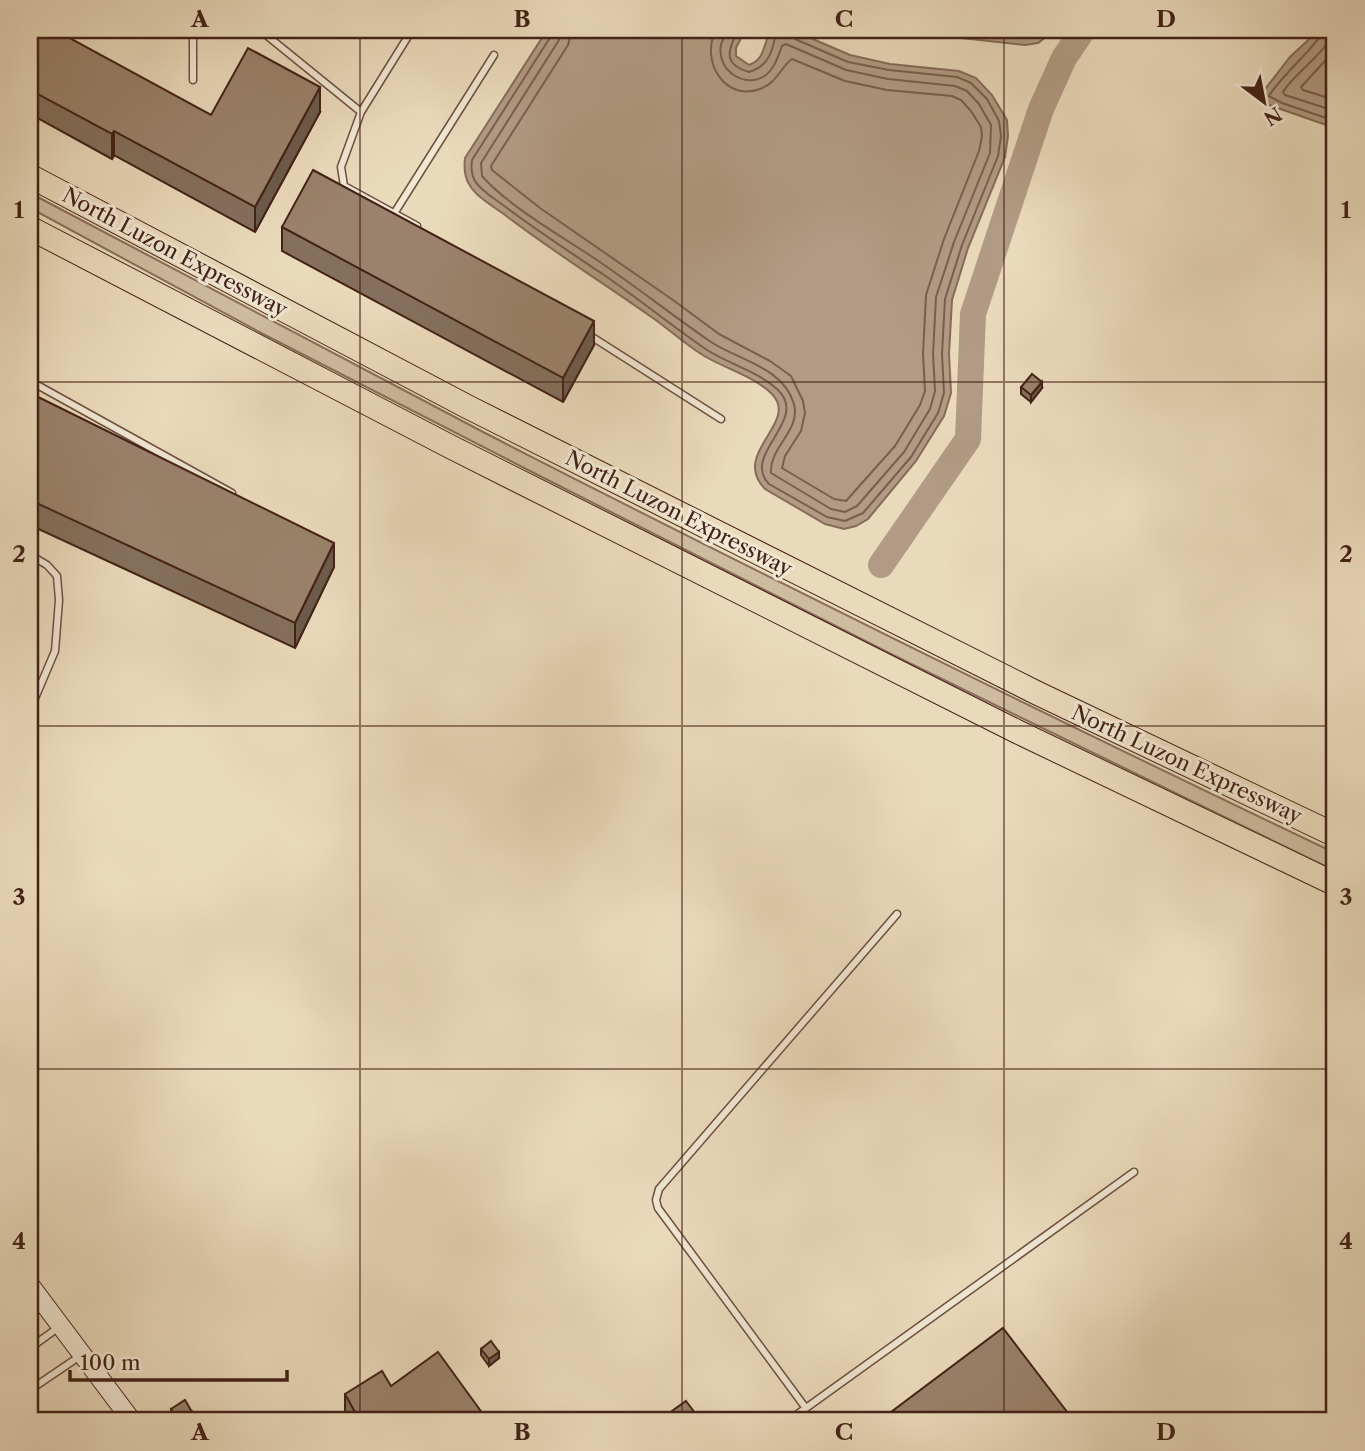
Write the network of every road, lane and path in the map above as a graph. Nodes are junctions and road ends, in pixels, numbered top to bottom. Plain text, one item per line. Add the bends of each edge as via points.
1 (193, 30) edge
2 (260, 30) edge
3 (412, 30) edge
4 (494, 55) dead end
5 (193, 80) dead end
6 (361, 112) junction
7 (30, 169) edge
8 (30, 176) edge
9 (54, 189) junction
10 (395, 212) junction
11 (419, 227) edge
12 (30, 228) edge
13 (581, 330) edge
14 (30, 381) edge
15 (721, 419) dead end
16 (235, 495) edge
17 (30, 555) edge
18 (30, 710) edge
19 (1335, 835) edge
20 (1335, 884) edge
21 (897, 914) dead end
22 (1134, 1172) dead end
23 (30, 1285) edge
24 (60, 1325) junction
25 (30, 1348) edge
26 (82, 1354) junction
27 (30, 1390) edge
28 (805, 1408) junction
29 (132, 1421) edge
30 (788, 1421) edge

1 - 5 lane
2 - 6 lane
3 - 6 lane
4 - 10 lane
6 - 10 lane via 341,167 344,186
7 - 9 highway
8 - 9 highway, North Luzon Expressway
9 - 19 highway, North Luzon Expressway via 542,444 1037,694
10 - 11 lane
12 - 20 highway, North Luzon Expressway via 451,447 1005,726
13 - 15 lane
14 - 16 lane
17 - 18 lane via 57,576 59,600 55,651
21 - 28 lane via 659,1189 656,1200
22 - 28 lane
23 - 24 main road
24 - 25 lane
24 - 26 main road
26 - 27 lane
26 - 29 main road
28 - 30 lane

